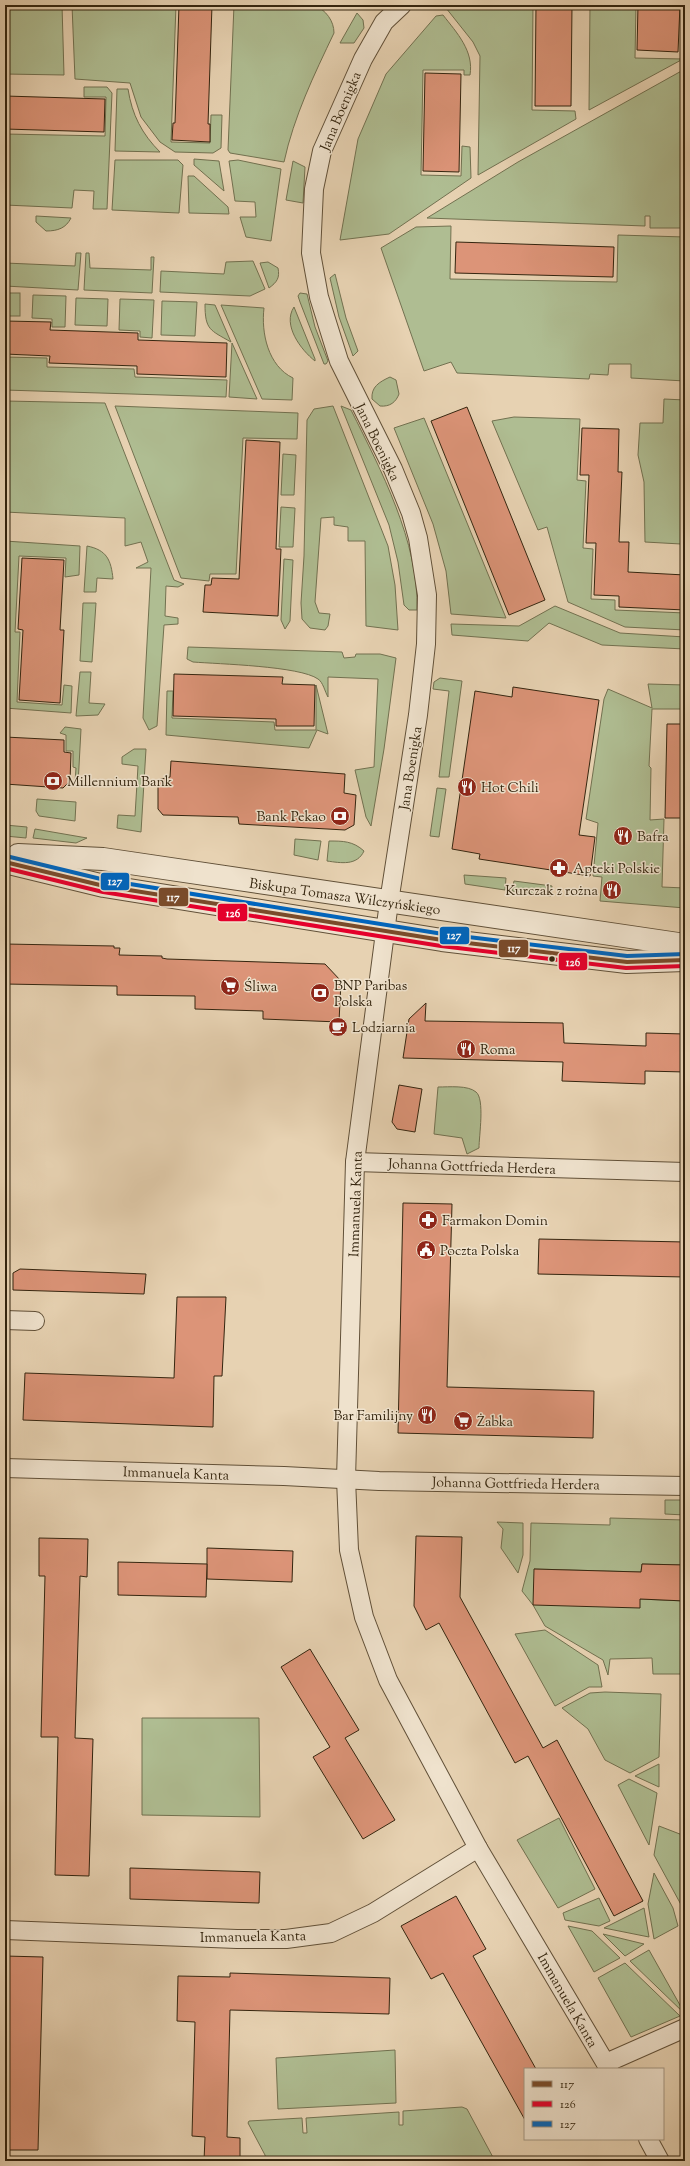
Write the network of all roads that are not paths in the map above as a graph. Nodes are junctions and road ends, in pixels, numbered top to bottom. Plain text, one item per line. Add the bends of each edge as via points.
1 (402, 5) edge
2 (5, 854) edge
3 (5, 862) edge
4 (389, 902) junction
5 (385, 931) junction
6 (685, 945) edge
7 (685, 960) edge
8 (355, 1162) junction
9 (685, 1172) edge
10 (5, 1320) edge
11 (36, 1321) dead end
12 (5, 1468) edge
13 (346, 1479) junction
14 (685, 1486) edge
15 (478, 1848) junction
16 (5, 1930) edge
17 (685, 2028) edge
18 (607, 2066) edge
19 (649, 2140) edge
20 (660, 2161) edge

1 - 4 street, Jana Boenigka via 384,22 362,59 322,151 314,189 311,253 319,297 339,361 393,469 410,513 418,538 427,595 427,631 418,715
2 - 4 street, Biskupa Tomasza Wilczyńskiego via 103,859
3 - 5 street, Biskupa Tomasza Wilczyńskiego via 104,886
4 - 5 street, Jana Boenigka
4 - 6 street, Biskupa Tomasza Wilczyńskiego
5 - 7 street, Biskupa Tomasza Wilczyńskiego via 627,962
5 - 8 street, Immanuela Kanta
8 - 9 street, Johanna Gottfrieda Herdera
8 - 13 street, Immanuela Kanta
10 - 11 street
12 - 13 street, Immanuela Kanta
13 - 14 street, Johanna Gottfrieda Herdera via 387,1482
13 - 15 street, Immanuela Kanta via 349,1550 364,1617 388,1680
15 - 16 street, Immanuela Kanta via 373,1912 331,1933 286,1938 237,1939
15 - 18 street, Immanuela Kanta
17 - 18 street
19 - 20 street

